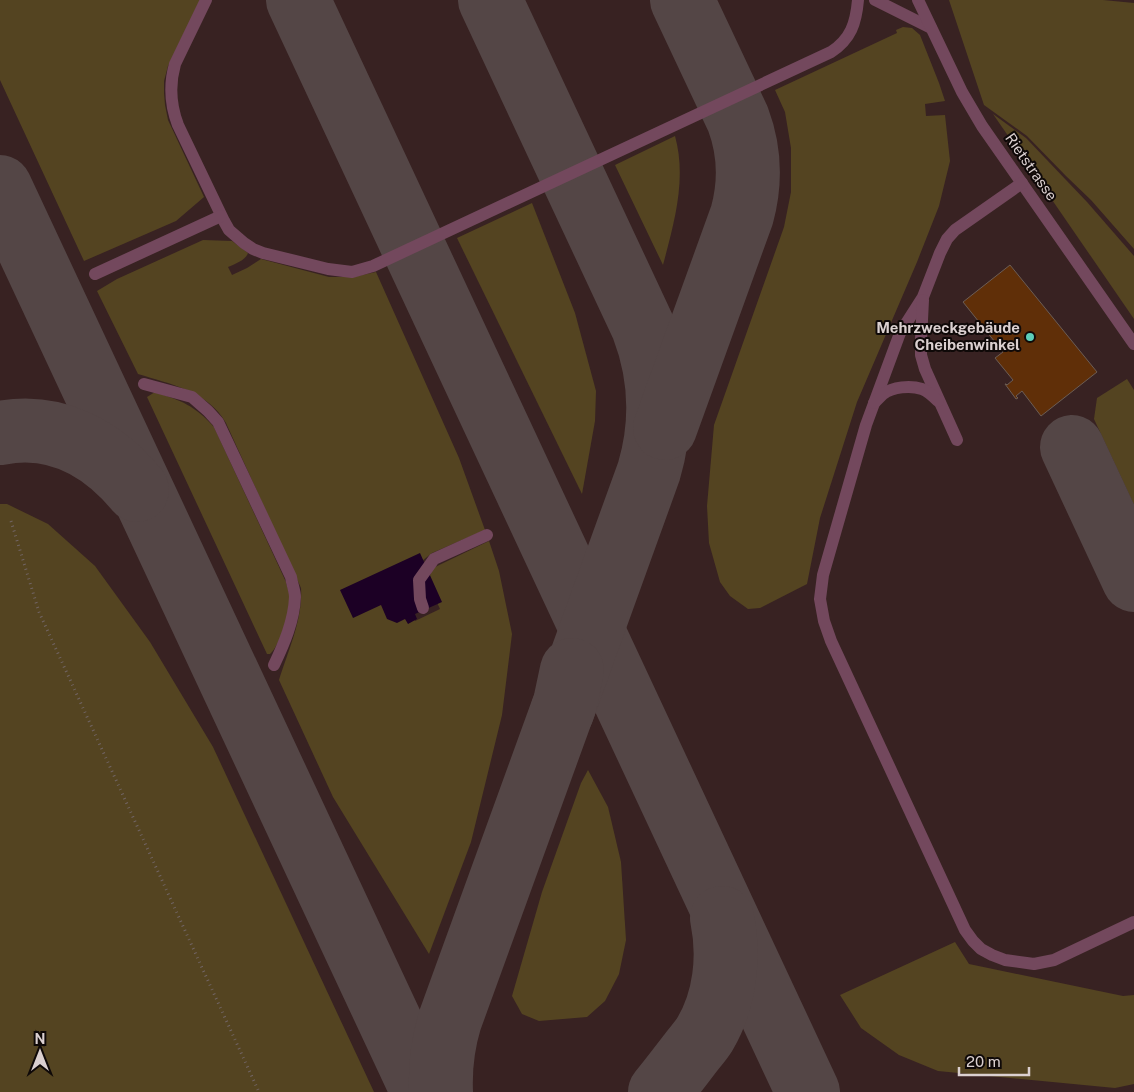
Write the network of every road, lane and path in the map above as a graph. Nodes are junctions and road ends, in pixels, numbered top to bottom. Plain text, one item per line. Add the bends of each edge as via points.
1 (206, 0) edge
2 (858, 0) edge
3 (875, 0) edge
4 (918, 0) edge
5 (931, 28) junction
6 (1022, 183) junction
7 (221, 216) junction
8 (95, 274) dead end
9 (923, 297) junction
10 (1134, 344) edge
11 (144, 384) dead end
12 (874, 404) junction
13 (941, 405) junction
14 (957, 440) dead end
15 (11, 521) dead end
16 (486, 535) dead end
17 (423, 608) dead end
18 (274, 666) dead end
19 (1134, 922) edge
20 (259, 1092) edge

1 - 7 lane via 175,64 170,95 178,125
2 - 7 lane via 851,32 840,47 831,52 373,266 352,272 340,271 264,253 244,243
3 - 5 lane
4 - 5 lane, Rietstrasse
5 - 6 lane, Rietstrasse via 962,92
6 - 9 lane via 955,230 940,253
6 - 10 lane, Rietstrasse
7 - 8 lane
9 - 12 lane via 900,333
9 - 13 lane via 921,355
11 - 18 lane via 192,397 218,422 291,577 295,595 292,618
12 - 13 lane via 891,390 911,388 931,394
12 - 19 lane via 826,559 820,599 822,612 831,641 965,930 973,942 992,955 1034,964 1054,960
13 - 14 lane
15 - 20 path via 39,612
16 - 17 lane via 434,559 419,580

